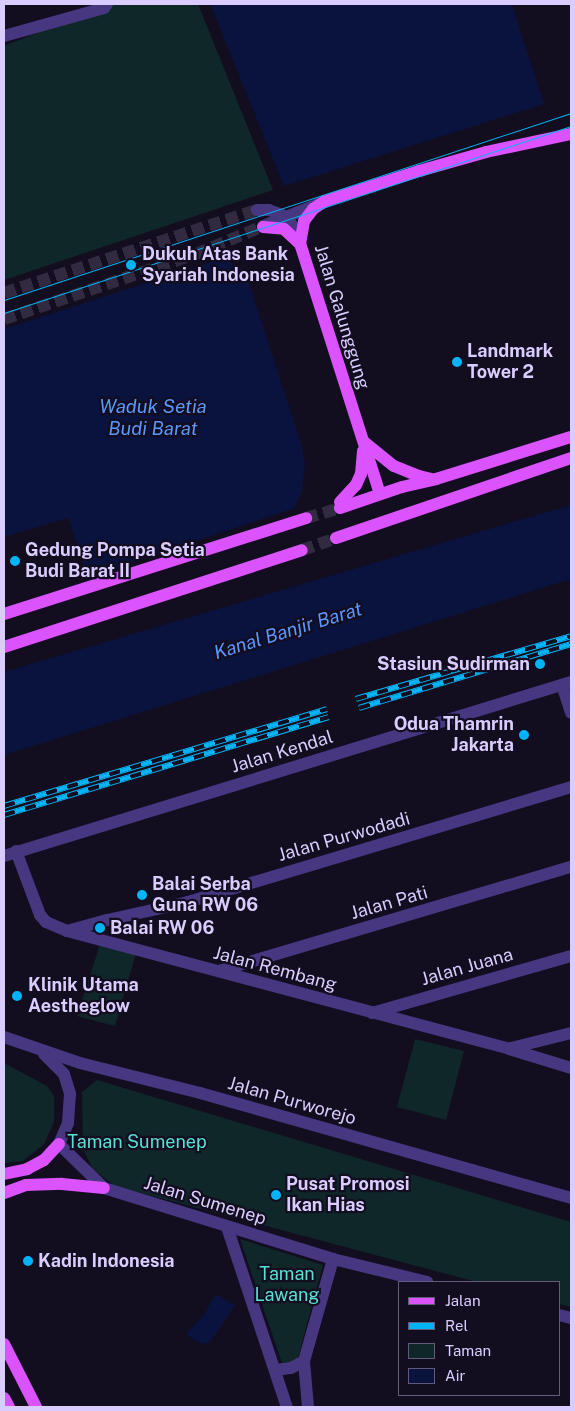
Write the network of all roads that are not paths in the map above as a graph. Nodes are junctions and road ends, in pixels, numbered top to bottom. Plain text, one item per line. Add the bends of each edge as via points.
1 (107, 4) edge
2 (4, 36) edge
3 (571, 134) edge
4 (326, 202) junction
5 (257, 210) tunnel mouth
6 (284, 216) junction
7 (263, 227) joint
8 (300, 244) junction
9 (571, 437) edge
10 (363, 441) junction
11 (571, 458) edge
12 (436, 480) junction
13 (380, 494) junction
14 (306, 518) tunnel mouth
15 (336, 538) tunnel mouth
16 (302, 550) tunnel mouth
17 (4, 614) edge
18 (4, 647) edge
19 (566, 683) edge
20 (571, 713) edge
21 (571, 787) edge
22 (10, 854) edge
23 (571, 867) edge
24 (67, 931) junction
25 (571, 956) edge
26 (217, 972) junction
27 (372, 1013) junction
28 (571, 1033) edge
29 (4, 1037) edge
30 (509, 1048) junction
31 (38, 1049) junction
32 (73, 1061) junction
33 (571, 1068) edge
34 (64, 1074) junction
35 (59, 1144) junction
36 (4, 1174) edge
37 (104, 1188) junction
38 (4, 1193) edge
39 (571, 1198) edge
40 (227, 1227) junction
41 (333, 1259) junction
42 (423, 1281) edge
43 (4, 1344) edge
44 (304, 1361) junction
45 (276, 1370) junction
46 (4, 1398) edge
47 (9, 1407) edge
48 (36, 1407) edge
49 (287, 1407) edge
50 (308, 1407) edge

1 - 2 street via 104,8
3 - 4 main road, Jalan Galunggung via 443,163
4 - 6 street
4 - 8 main road, Jalan Galunggung via 314,209 304,221
5 - 6 street via 269,210
6 - 7 street
6 - 8 street via 295,230
7 - 8 main road via 284,229
8 - 10 main road, Jalan Galunggung
9 - 12 main road
10 - 12 main road via 394,466
10 - 13 main road, Jalan Galunggung
10 - 13 main road via 361,474 340,505
11 - 15 main road
12 - 13 main road
14 - 17 main road
16 - 18 main road
19 - 20 street
19 - 22 street, Jalan Kendal
21 - 24 street, Jalan Purwodadi via 188,902
22 - 24 street, Jalan Rembang via 40,915 46,922
23 - 26 street, Jalan Pati
24 - 26 street, Jalan Rembang
25 - 27 street, Jalan Juana
26 - 27 street, Jalan Rembang
27 - 30 street, Jalan Rembang
28 - 30 street
29 - 31 street, Jalan Purworejo
30 - 33 street, Jalan Rembang
31 - 32 street, Jalan Purworejo
31 - 34 street
32 - 34 street
32 - 39 street, Jalan Purworejo via 200,1093
34 - 35 street via 70,1094 68,1122
35 - 36 main road via 44,1160 27,1169
35 - 37 street, Jalan Sumenep
37 - 38 main road via 26,1185
37 - 40 street, Jalan Sumenep
40 - 41 street, Jalan Sumenep
40 - 45 street
41 - 42 street, Jalan Sumenep
41 - 44 street
43 - 48 main road
44 - 45 street via 291,1368
44 - 50 street
45 - 49 street
46 - 47 main road

